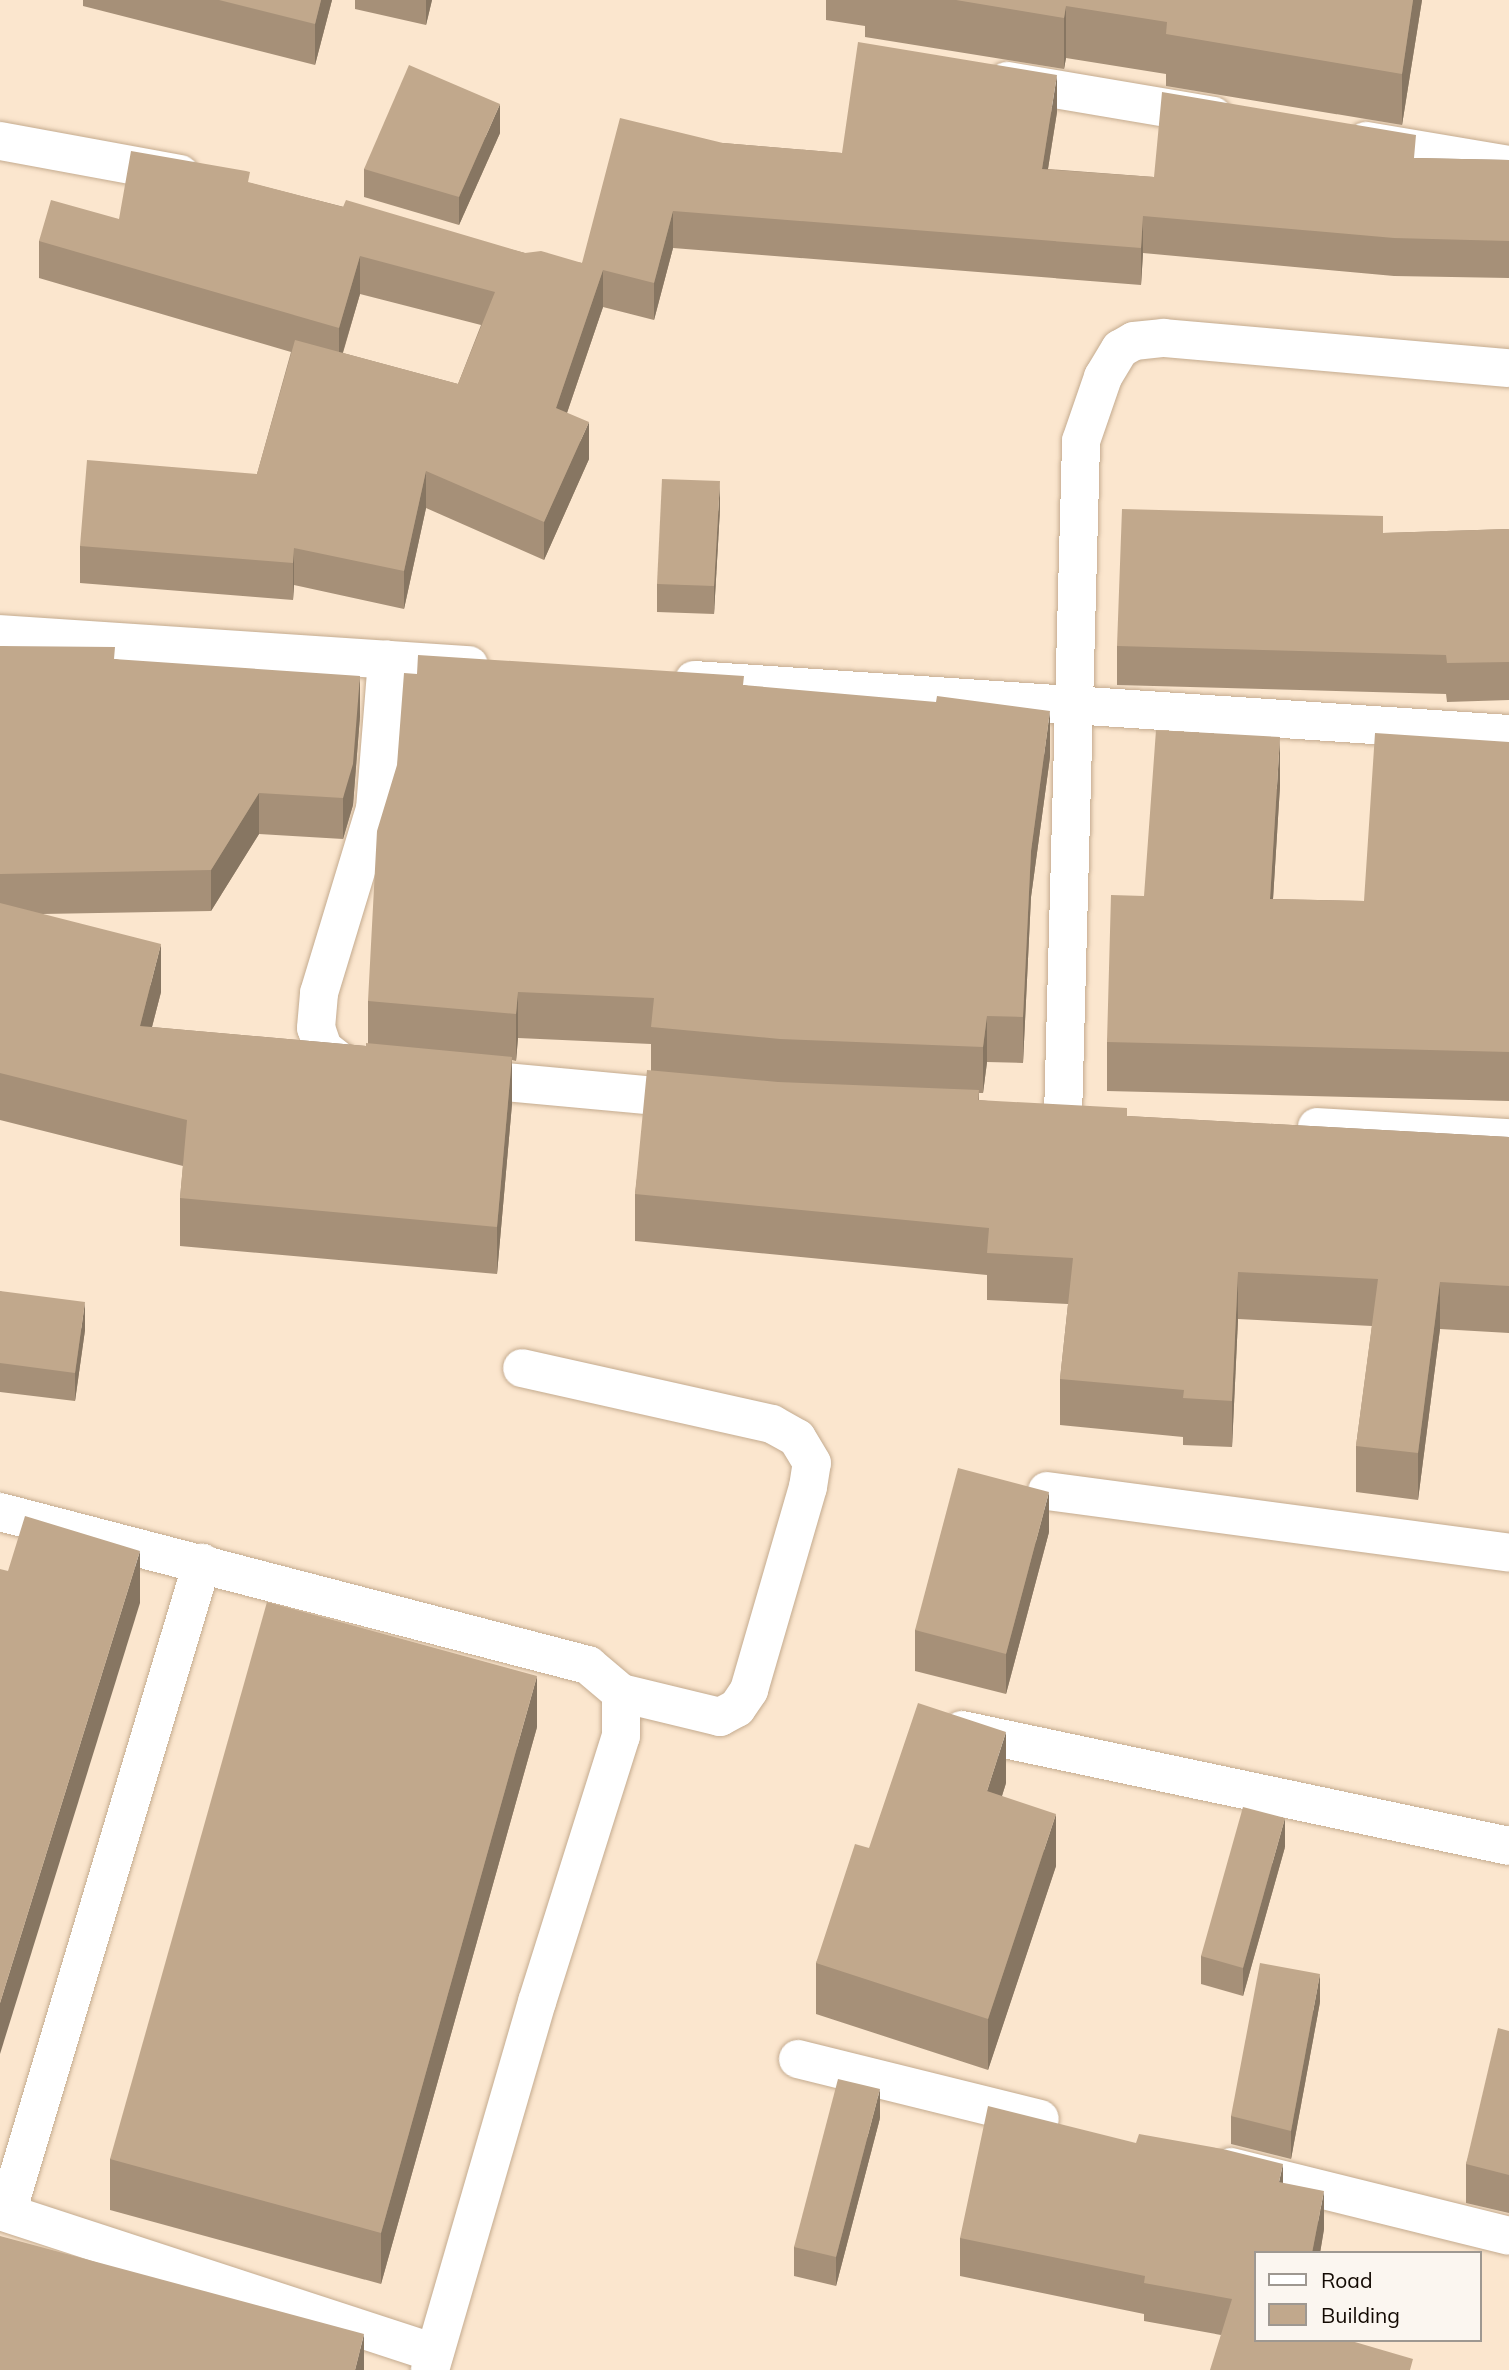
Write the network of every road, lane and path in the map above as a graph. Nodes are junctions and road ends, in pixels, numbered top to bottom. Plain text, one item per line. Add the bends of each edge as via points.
1 (974, 76) edge
2 (1248, 121) edge
3 (1331, 135) edge
4 (0, 141) edge
5 (1509, 164) edge
6 (219, 181) edge
7 (1509, 368) edge
8 (0, 634) edge
9 (387, 659) junction
10 (498, 667) edge
11 (663, 678) edge
12 (1075, 705) junction
13 (1509, 734) edge
14 (737, 1103) edge
15 (1025, 1116) edge
16 (1063, 1117) junction
17 (1104, 1119) edge
18 (1280, 1126) edge
19 (1509, 1138) edge
20 (522, 1368) dead end
21 (1047, 1490) edge
22 (0, 1512) edge
23 (1509, 1553) edge
24 (202, 1563) junction
25 (621, 1693) junction
26 (962, 1730) edge
27 (1509, 1846) edge
28 (798, 2059) dead end
29 (1079, 2129) edge
30 (1200, 2159) edge
31 (3, 2212) edge
32 (1509, 2236) edge
33 (432, 2362) edge

1 - 2 street
3 - 5 street
4 - 6 street
7 - 12 street via 1164,338 1133,341 1120,349 1103,377 1081,441
8 - 9 street
9 - 10 street
9 - 14 street via 375,810 319,993 316,1028 323,1048 347,1067
11 - 12 street
12 - 13 street
12 - 16 street
15 - 16 street
16 - 17 street
18 - 19 street
20 - 25 street via 772,1424 797,1438 812,1463 748,1690 737,1709 720,1717
21 - 23 street
22 - 24 street
24 - 25 street via 588,1665
24 - 31 street
25 - 33 street via 621,1736
26 - 27 street
28 - 29 street
30 - 32 street
31 - 33 street

